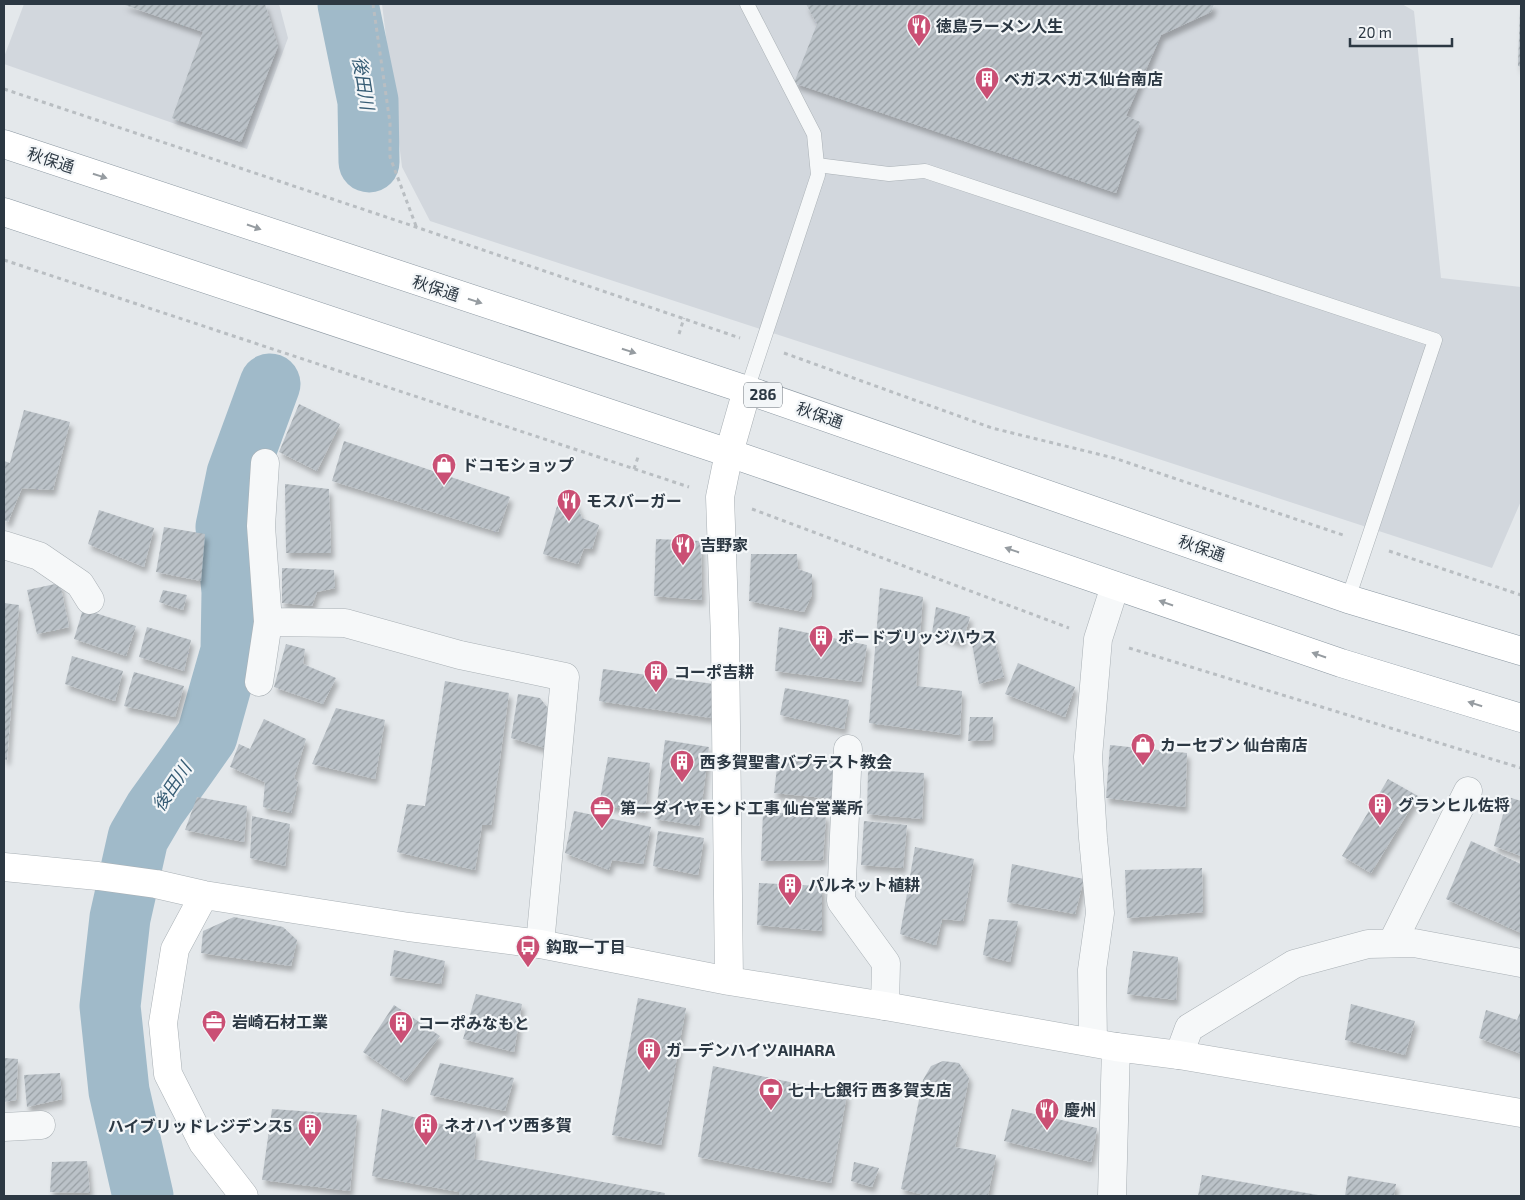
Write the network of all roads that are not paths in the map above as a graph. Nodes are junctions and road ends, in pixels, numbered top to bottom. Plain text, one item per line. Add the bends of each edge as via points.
1 (747, 4) edge
2 (4, 144) edge
3 (817, 165) junction
4 (4, 212) edge
5 (748, 390) junction
6 (728, 453) junction
7 (265, 463) dead end
8 (4, 546) edge
9 (1115, 586) junction
10 (1348, 599) junction
11 (90, 600) dead end
12 (268, 622) junction
13 (1521, 651) edge
14 (259, 682) dead end
15 (1521, 718) edge
16 (848, 750) dead end
17 (1468, 791) dead end
18 (4, 867) edge
19 (204, 895) junction
20 (540, 944) junction
21 (1392, 944) junction
22 (1521, 963) edge
23 (729, 981) junction
24 (885, 1006) junction
25 (1104, 1044) junction
26 (1179, 1055) junction
27 (1521, 1113) edge
28 (41, 1125) dead end
29 (4, 1127) edge
30 (244, 1196) edge
31 (1112, 1196) edge

1 - 3 lane via 814,134
2 -> 5 main road, 秋保通 / 286
3 - 5 lane via 818,175
3 - 10 lane via 889,174 925,171 1435,340
4 - 6 main road
5 - 6 main road
5 - 10 main road, 秋保通 / 286
9 -> 6 main road
6 - 23 main road via 720,497
7 - 12 street via 260,526
8 - 11 street via 39,556 80,584
15 -> 9 main road via 1341,663
9 - 25 street via 1098,639 1088,757 1100,913 1092,970
10 - 13 main road, 秋保通 / 286
12 - 14 street
12 - 20 street via 345,623 460,655 565,677
16 - 24 street via 841,901 886,964
17 - 21 street
18 - 19 main road via 156,884
19 - 20 main road
19 - 30 main road via 175,949 163,1023 168,1074 203,1143
20 - 23 main road
21 - 22 street via 1414,943
21 - 26 street via 1368,944 1294,964 1189,1028
23 - 24 main road
24 - 25 main road
25 - 26 main road
25 - 31 street
26 - 27 main road
28 - 29 street

